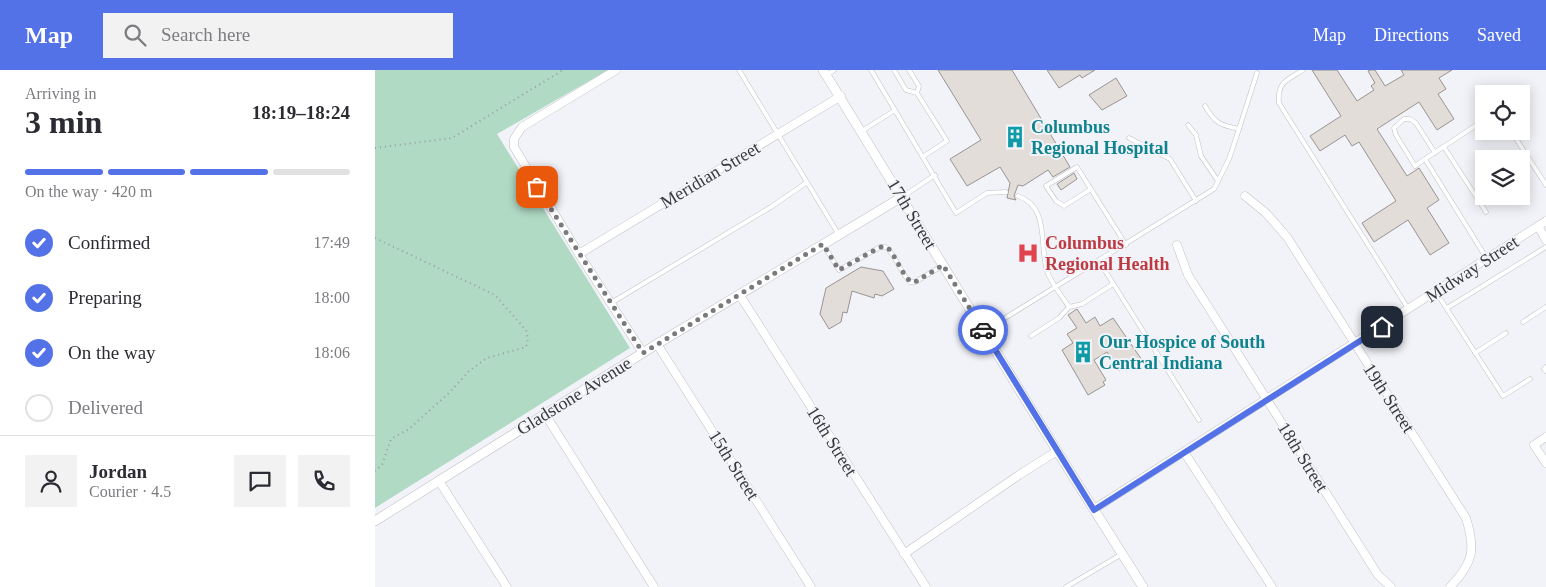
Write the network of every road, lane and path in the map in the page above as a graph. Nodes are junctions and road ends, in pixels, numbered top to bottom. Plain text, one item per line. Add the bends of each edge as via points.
1 (563, 70) edge
2 (616, 70) edge
3 (739, 70) edge
4 (871, 70) edge
5 (894, 70) edge
6 (909, 70) edge
7 (1303, 70) edge
8 (828, 72) edge
9 (1257, 73) dead end
10 (917, 93) junction
11 (841, 96) junction
12 (1205, 106) dead end
13 (895, 110) junction
14 (1188, 125) dead end
15 (1475, 126) edge
16 (1239, 129) junction
17 (862, 131) junction
18 (777, 134) junction
19 (1129, 138) dead end
20 (1517, 140) edge
21 (1444, 147) junction
22 (375, 148) edge
23 (1435, 153) junction
24 (924, 156) junction
25 (1425, 159) junction
26 (935, 175) junction
27 (1218, 181) junction
28 (806, 183) junction
29 (1546, 185) edge
30 (1091, 189) junction
31 (1007, 192) dead end
32 (1018, 196) dead end
33 (1245, 196) dead end
34 (902, 197) junction
35 (1196, 201) junction
36 (1486, 212) dead end
37 (1546, 221) edge
38 (1538, 226) junction
39 (839, 235) junction
40 (375, 238) edge
41 (1546, 240) edge
42 (823, 244) junction
43 (1125, 245) junction
44 (1177, 245) dead end
45 (1546, 247) edge
46 (579, 254) junction
47 (1487, 259) junction
48 (1099, 261) junction
49 (943, 265) junction
50 (1113, 284) junction
51 (1056, 287) junction
52 (1436, 292) junction
53 (739, 294) junction
54 (611, 303) junction
55 (1546, 307) edge
56 (1069, 308) junction
57 (1447, 308) junction
58 (1409, 310) junction
59 (1523, 322) dead end
60 (984, 331) junction
61 (1506, 333) dead end
62 (1031, 336) dead end
63 (657, 344) junction
64 (1355, 344) junction
65 (643, 353) junction
66 (1475, 353) junction
67 (1546, 368) edge
68 (1546, 372) edge
69 (1530, 379) dead end
70 (1267, 399) junction
71 (545, 414) junction
72 (1199, 420) dead end
73 (1546, 437) edge
74 (1057, 451) junction
75 (1185, 452) junction
76 (1546, 463) edge
77 (375, 471) edge
78 (439, 481) junction
79 (1094, 510) junction
80 (375, 521) edge
81 (904, 554) junction
82 (1122, 554) junction
83 (507, 587) edge
84 (654, 587) edge
85 (811, 587) edge
86 (926, 587) edge
87 (1067, 587) edge
88 (1143, 587) edge
89 (1272, 587) edge
90 (1391, 587) edge
91 (1450, 587) edge

1 - 22 path via 452,138
2 - 46 street via 522,127 514,139 517,154
3 - 18 lane
4 - 13 lane
5 - 10 lane via 907,90
6 - 10 lane via 919,86
7 - 58 lane via 1284,82 1278,91 1279,103
8 - 11 street, 17th Street
9 - 16 lane
10 - 24 lane via 947,141
11 - 17 street, 17th Street
11 - 18 street, Meridian Street
12 - 16 lane via 1222,126
13 - 17 lane
13 - 24 lane
14 - 27 lane via 1196,135 1201,156
15 - 21 lane
16 - 27 lane
17 - 34 street, 17th Street
18 - 28 lane
18 - 46 street, Meridian Street
19 - 35 lane via 1170,160
20 - 29 lane
21 - 23 lane
21 - 36 lane
23 - 25 lane
23 - 25 lane via 1411,118 1398,123 1394,128 1396,135 1415,166
24 - 26 lane
25 - 47 lane
26 - 31 lane via 956,213 987,193
26 - 34 lane
27 - 35 lane via 1214,189
28 - 39 lane
28 - 54 lane
30 - 30 lane via 1077,167 1046,186 1056,201 1064,206
30 - 43 lane
32 - 51 lane via 1026,199 1037,211 1047,271
33 - 64 street, 19th Street via 1266,213 1287,237
34 - 39 street, Gladstone Avenue
34 - 49 street, 17th Street
35 - 43 lane
37 - 38 street, Midway Street
38 - 41 street
38 - 47 street, Midway Street
39 - 42 street, Gladstone Avenue
40 - 77 path via 495,295 526,330 528,339 526,347 487,358 469,371 426,415 391,439 383,465
42 - 49 lane via 839,270 880,247 887,247 892,252 911,282
42 - 53 street, Gladstone Avenue
43 - 48 lane
44 - 70 street, 18th Street via 1188,276
45 - 57 lane
46 - 54 street
47 - 52 street, Midway Street
48 - 50 lane
48 - 51 lane
49 - 60 street, 17th Street
50 - 56 lane via 1082,304
50 - 72 lane
51 - 56 lane
51 - 60 lane
52 - 57 lane
52 - 58 street, Midway Street
53 - 63 street, Gladstone Avenue
53 - 81 street, 16th Street
54 - 65 street
55 - 59 lane
56 - 62 lane
57 - 66 lane
58 - 64 street, Midway Street
60 - 74 street, 17th Street
61 - 66 lane
63 - 65 street, Gladstone Avenue
63 - 85 street, 15th Street
64 - 70 street, Midway Street
64 - 91 street, 19th Street via 1466,518 1473,539 1471,557 1464,572
65 - 71 street, Gladstone Avenue
66 - 69 lane via 1503,396
67 - 68 lane
70 - 75 street, Midway Street
70 - 90 street, 18th Street via 1378,575
71 - 78 street, Gladstone Avenue
71 - 84 street
73 - 76 street via 1534,445
74 - 79 street, 17th Street
74 - 81 street
75 - 79 street, Midway Street
75 - 89 street
78 - 80 street, Gladstone Avenue
78 - 83 street
79 - 82 street, 17th Street
81 - 86 street, 16th Street
82 - 87 lane
82 - 88 street, 17th Street

